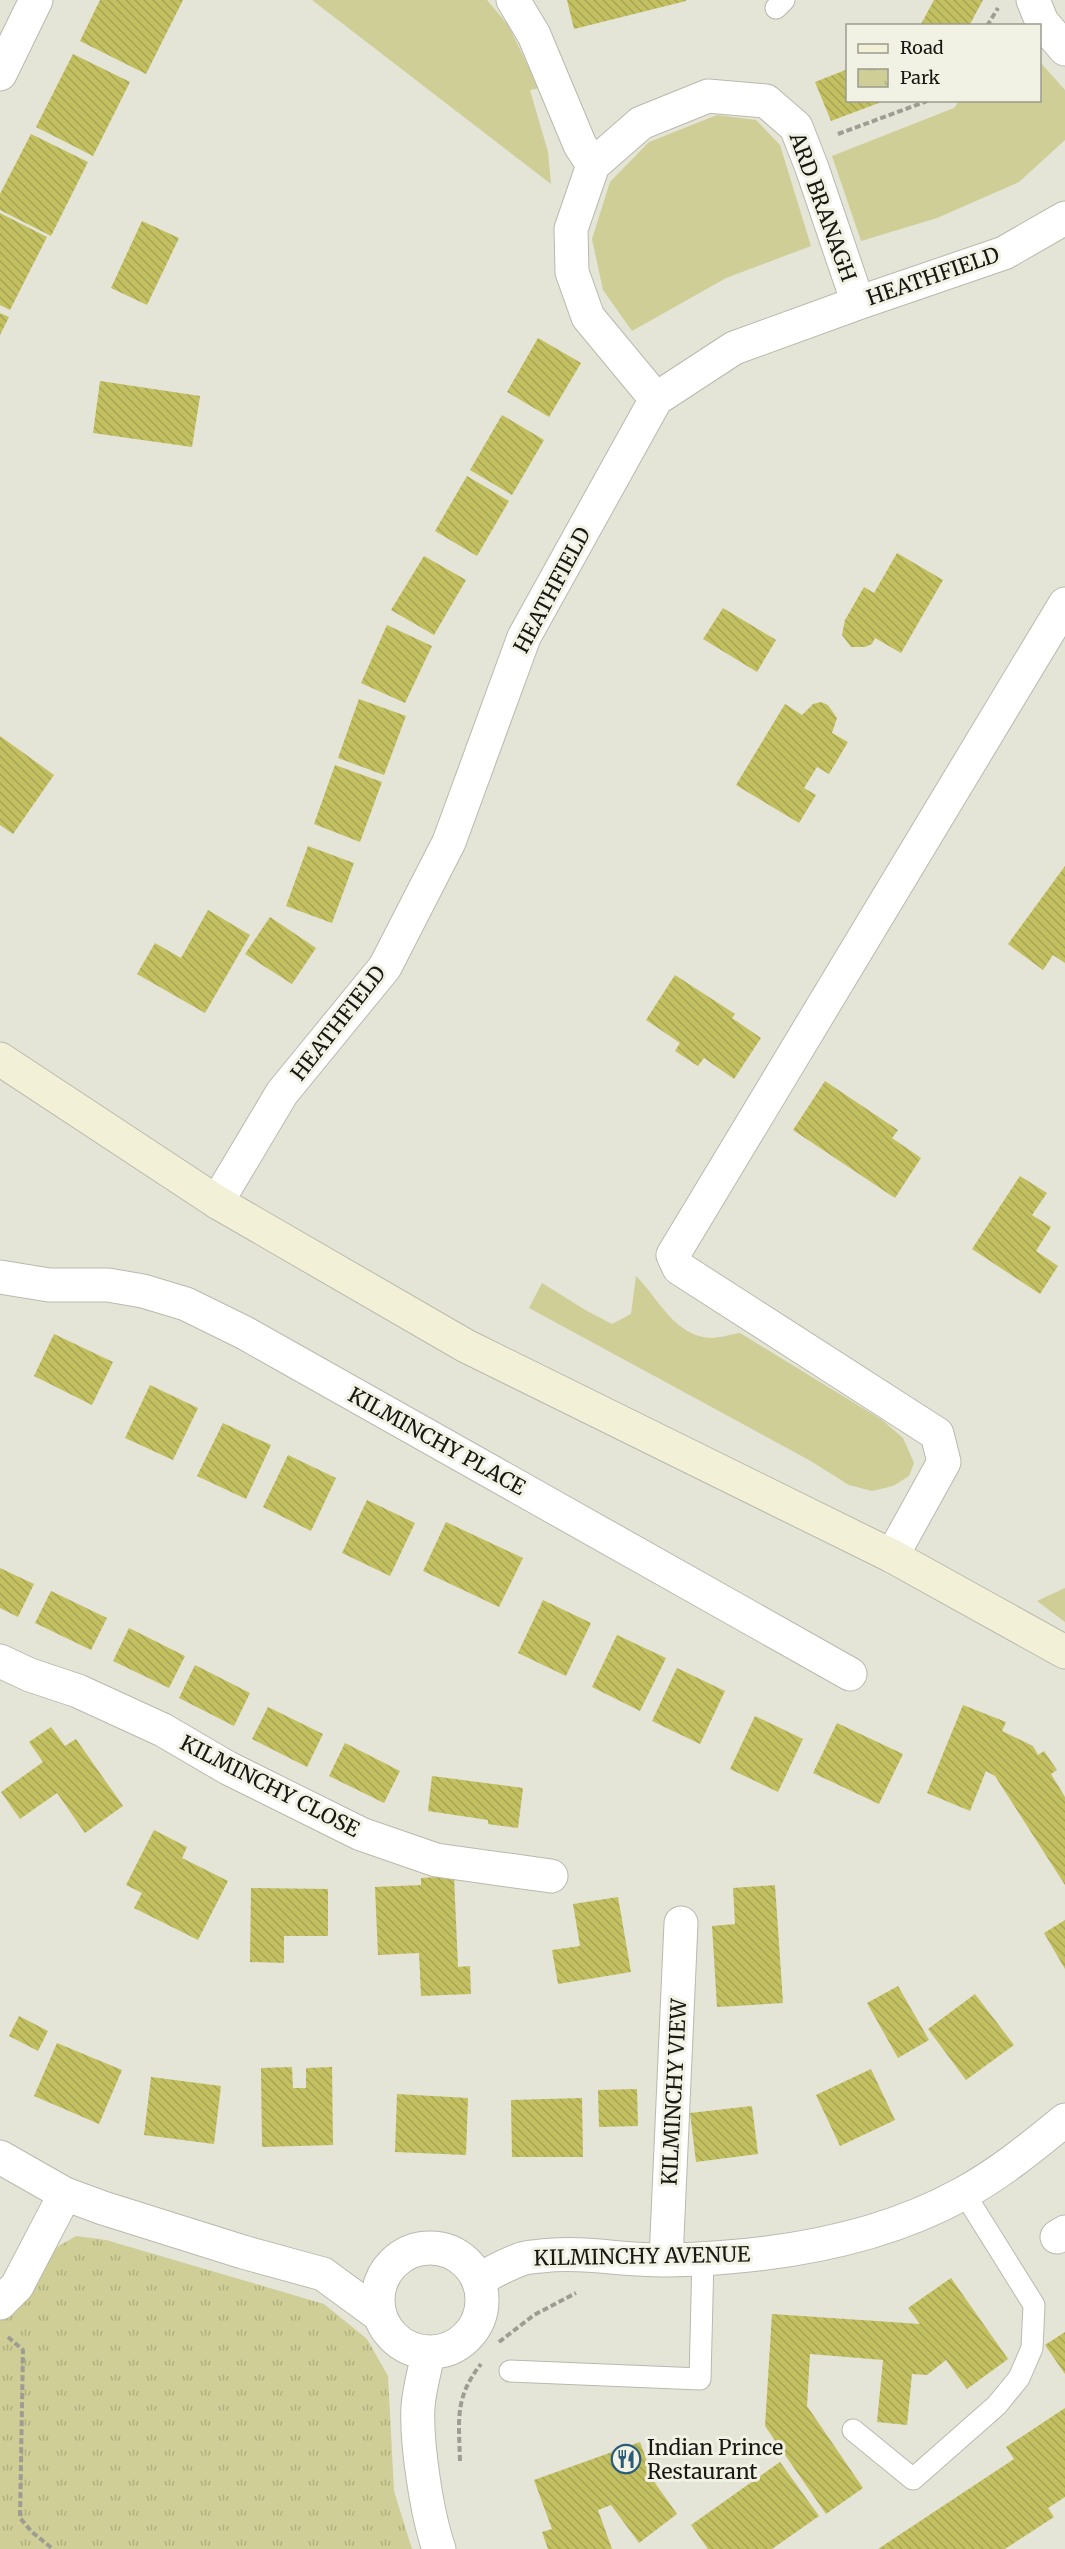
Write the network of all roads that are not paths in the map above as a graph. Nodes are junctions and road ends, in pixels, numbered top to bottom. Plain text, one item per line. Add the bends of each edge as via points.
1 (36, 0) edge
2 (513, 0) edge
3 (1033, 0) edge
4 (1065, 49) edge
5 (0, 74) edge
6 (593, 165) junction
7 (1065, 218) edge
8 (858, 303) junction
9 (656, 399) junction
10 (1065, 604) edge
11 (0, 1059) edge
12 (217, 1202) junction
13 (0, 1277) edge
14 (892, 1556) junction
15 (1026, 1631) junction
16 (1065, 1652) edge
17 (0, 1661) edge
18 (850, 1674) dead end
19 (1065, 1675) edge
20 (551, 1876) dead end
21 (681, 1923) dead end
22 (1065, 2120) edge
23 (0, 2157) edge
24 (964, 2193) junction
25 (65, 2194) junction
26 (703, 2258) junction
27 (666, 2260) junction
28 (391, 2264) junction
29 (323, 2274) junction
30 (478, 2280) junction
31 (0, 2303) edge
32 (379, 2315) junction
33 (428, 2353) junction
34 (510, 2371) dead end
35 (853, 2430) dead end
36 (439, 2549) edge

1 - 5 street
2 - 6 street via 534,35 580,145
3 - 4 street via 1042,22
6 - 8 street, ARD BRANAGH via 641,123 708,96 766,101 796,127
6 - 9 street, ARD BRANAGH via 571,229 572,272 588,317
7 - 8 street, HEATHFIELD via 1004,253
8 - 9 street, HEATHFIELD via 734,348
9 - 12 street, HEATHFIELD via 524,638 449,842 384,966 282,1093
10 - 14 street via 673,1255 679,1268 937,1434 944,1462
11 - 12 main road
12 - 14 main road via 466,1346
13 - 18 street, KILMINCHY PLACE via 48,1285 108,1285 186,1304 245,1332
14 - 15 main road
15 - 16 main road
15 - 19 main road
17 - 20 street, KILMINCHY CLOSE via 78,1690 163,1730 228,1768 361,1834 436,1860
21 - 27 street, KILMINCHY VIEW
22 - 24 street, KILMINCHY AVENUE
23 - 25 street
24 - 26 street, KILMINCHY AVENUE via 935,2208 864,2233 753,2256
24 - 35 lane via 1034,2306 1032,2348 1019,2378 997,2404 913,2479
25 - 29 street
25 - 31 street via 17,2286
26 - 27 street, KILMINCHY AVENUE
26 - 34 lane via 700,2379
27 - 30 street, KILMINCHY AVENUE via 557,2254 520,2259
28 - 29 street
28 - 30 street via 417,2249 446,2250 459,2257
28 - 32 street via 381,2279
29 - 32 street
30 - 33 street via 482,2297 473,2330 461,2343
32 - 33 street via 398,2342
33 - 36 street via 418,2408 422,2465

